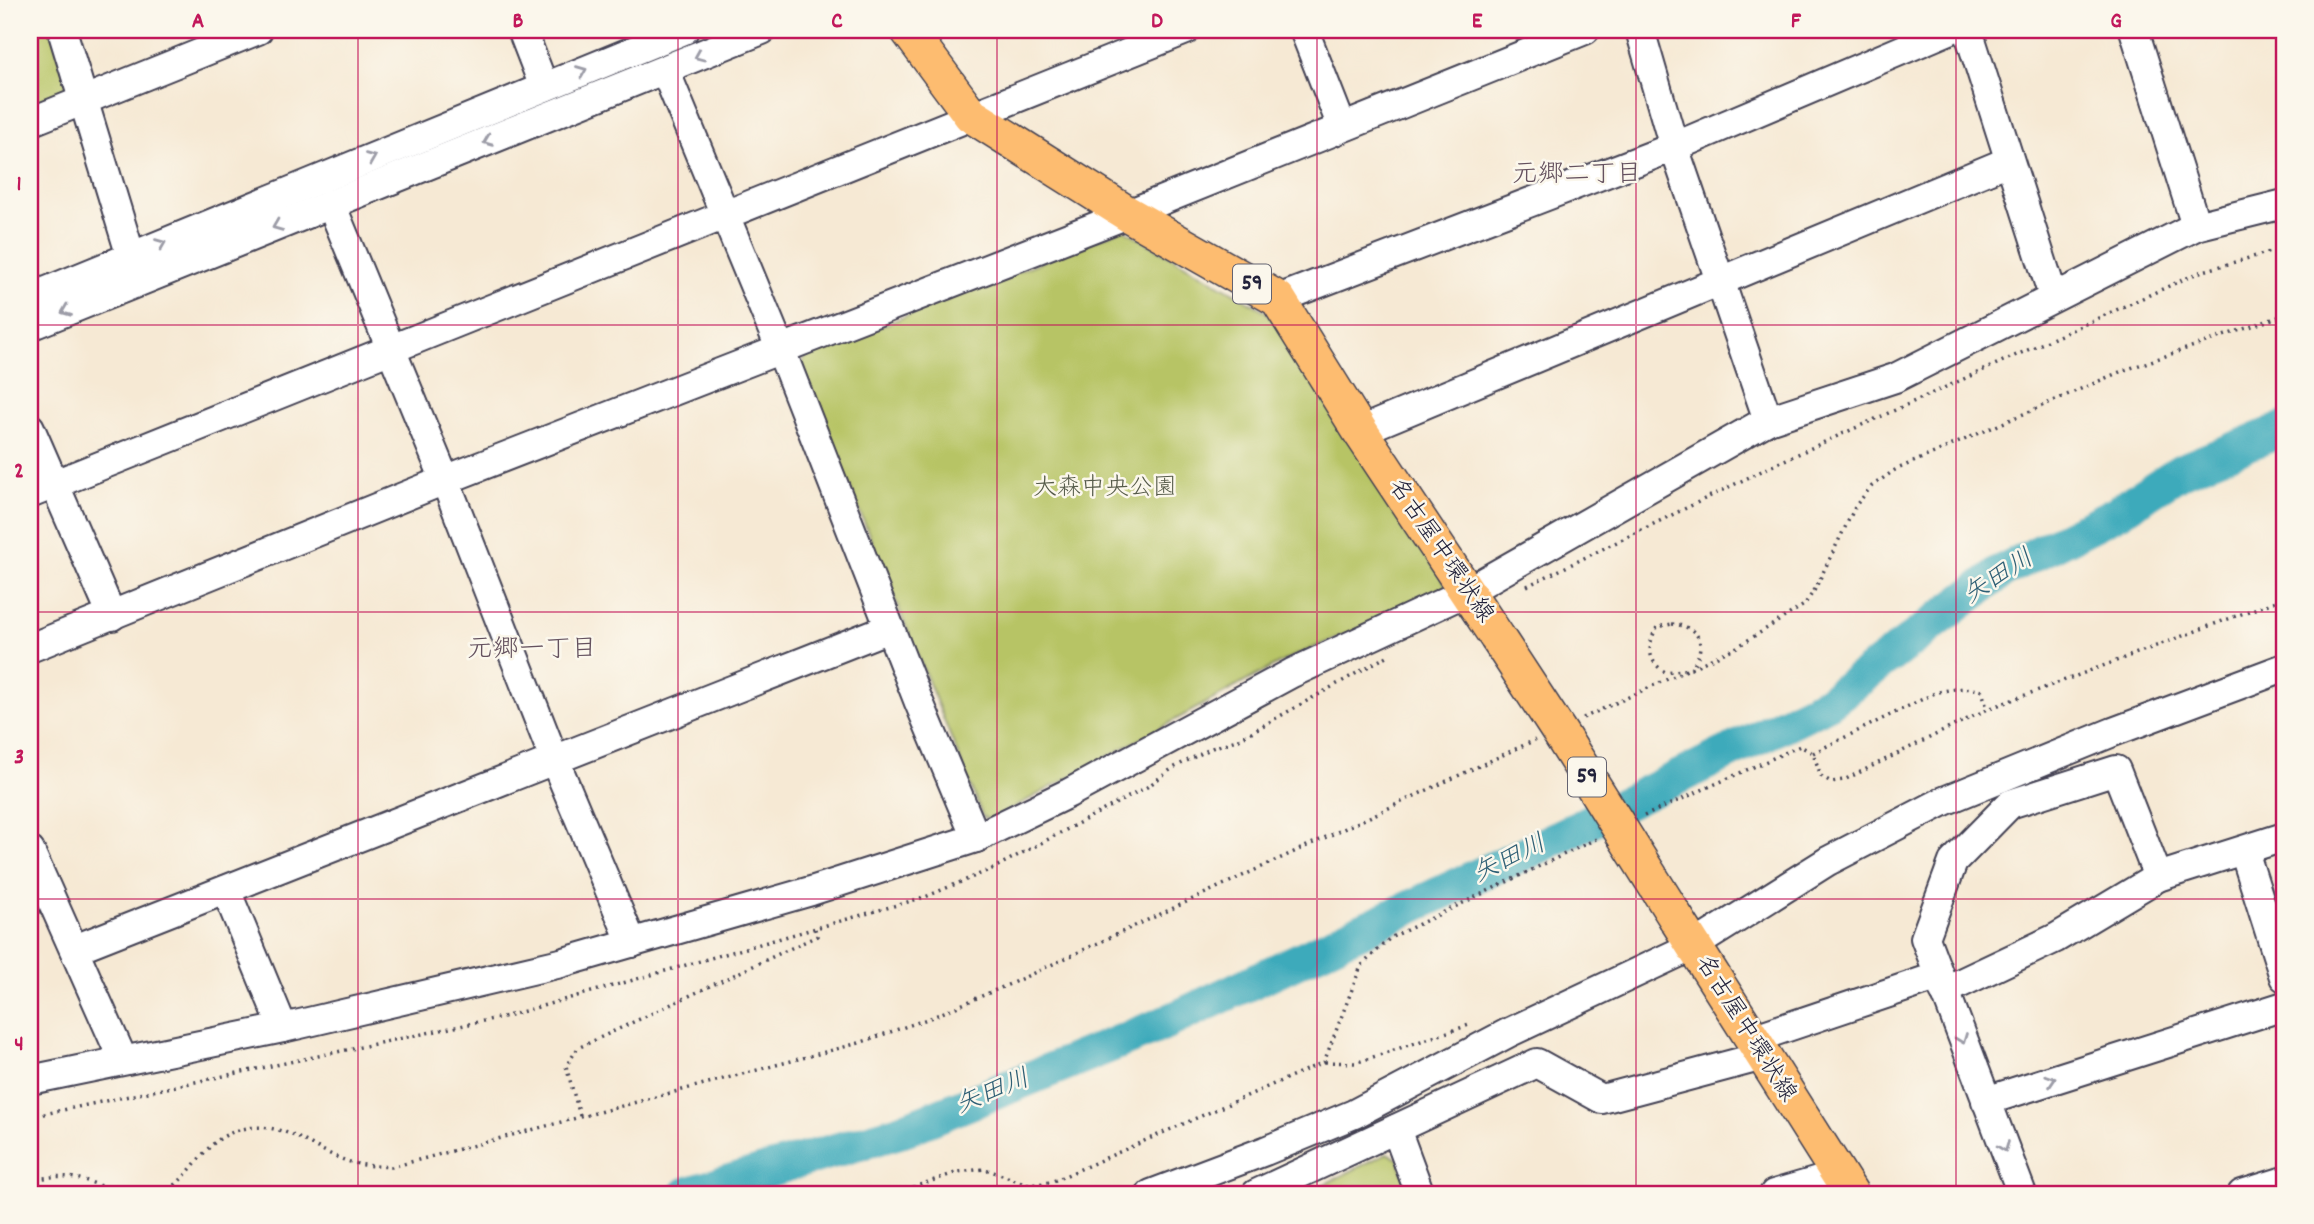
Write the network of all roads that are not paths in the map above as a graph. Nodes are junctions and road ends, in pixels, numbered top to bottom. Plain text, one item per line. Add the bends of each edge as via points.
1 (62, 30) edge
2 (258, 30) edge
3 (522, 30) edge
4 (684, 30) edge
5 (762, 30) edge
6 (908, 30) edge
7 (1186, 30) edge
8 (1304, 30) edge
9 (1585, 30) edge
10 (1640, 30) edge
11 (1949, 30) edge
12 (1968, 30) edge
13 (2134, 30) edge
14 (665, 70) junction
15 (544, 87) junction
16 (84, 101) junction
17 (971, 115) junction
18 (30, 122) edge
19 (1342, 127) junction
20 (1674, 147) junction
21 (2009, 161) junction
22 (331, 204) junction
23 (2284, 204) edge
24 (1128, 214) junction
25 (725, 215) junction
26 (2196, 226) junction
27 (135, 269) junction
28 (1720, 280) junction
29 (2053, 296) junction
30 (30, 298) edge
31 (1278, 299) junction
32 (30, 326) edge
33 (392, 347) junction
34 (780, 348) junction
35 (1768, 420) junction
36 (30, 428) edge
37 (1360, 431) junction
38 (445, 480) junction
39 (41, 489) edge
40 (1466, 592) junction
41 (112, 616) junction
42 (888, 628) junction
43 (30, 648) edge
44 (2284, 668) edge
45 (555, 761) junction
46 (2284, 836) edge
47 (976, 838) junction
48 (30, 851) edge
49 (2244, 851) junction
50 (2158, 877) junction
51 (226, 890) junction
52 (1685, 932) junction
53 (632, 943) junction
54 (75, 950) junction
55 (2284, 977) edge
56 (1941, 984) junction
57 (2284, 1006) edge
58 (283, 1028) junction
59 (1758, 1048) junction
60 (123, 1060) junction
61 (30, 1080) edge
62 (1986, 1101) junction
63 (1396, 1129) junction
64 (2284, 1181) edge
65 (1845, 1185) edge
66 (1151, 1194) edge
67 (1256, 1194) edge
68 (1420, 1194) edge
69 (1774, 1194) edge
70 (2022, 1194) edge
71 (2242, 1194) edge

1 - 16 street
2 - 16 street
3 - 15 street
15 -> 4 street
5 -> 14 street
6 - 17 main road, 名古屋中環状線 / 59
7 - 17 street
8 - 19 street
9 - 19 street
10 - 20 street
11 - 20 street
12 - 21 street
13 - 26 street
14 -> 22 street
14 - 25 street
27 -> 15 street
16 - 18 street
16 - 27 street
17 - 24 main road, 名古屋中環状線 / 59
17 - 25 street
19 - 24 street
20 - 28 street
20 - 31 street
21 - 28 street
21 - 29 street
22 -> 27 street
22 - 33 street
23 - 26 street
24 - 31 main road, 名古屋中環状線 / 59
24 - 34 street
25 - 33 street
25 - 34 street
26 - 29 street
27 - 30 street
27 -> 32 street
28 - 35 street
28 - 37 street
29 - 35 street via 1895,378
31 - 37 main road, 名古屋中環状線 / 59
33 - 38 street
33 - 39 street
34 - 38 street
34 - 42 street
35 - 40 street
36 - 39 street
37 - 40 main road, 名古屋中環状線 / 59
38 - 41 street
38 - 45 street
39 - 41 street
40 - 47 street via 1292,673
40 - 52 main road, 名古屋中環状線 / 59, bridge
41 - 43 street
42 - 45 street
42 - 47 street
44 - 52 street via 1944,801
45 - 51 street
45 - 53 street
46 - 49 street
47 - 53 street
48 - 54 street
49 - 50 street
49 - 55 street
50 - 56 street via 2056,938
50 - 56 street via 2116,770 2010,804 1952,862 1925,938
51 - 54 street
51 - 58 street
52 - 59 main road, 名古屋中環状線 / 59
52 - 66 street via 1354,1114
53 - 58 street
54 - 60 street
56 - 59 street
56 -> 62 street
62 -> 57 street
58 - 60 street
59 - 63 street via 1602,1099 1537,1063
59 - 65 main road, 名古屋中環状線 / 59
60 - 61 street
62 -> 70 street
63 - 67 street
63 - 68 street
64 - 71 street
65 - 69 street

